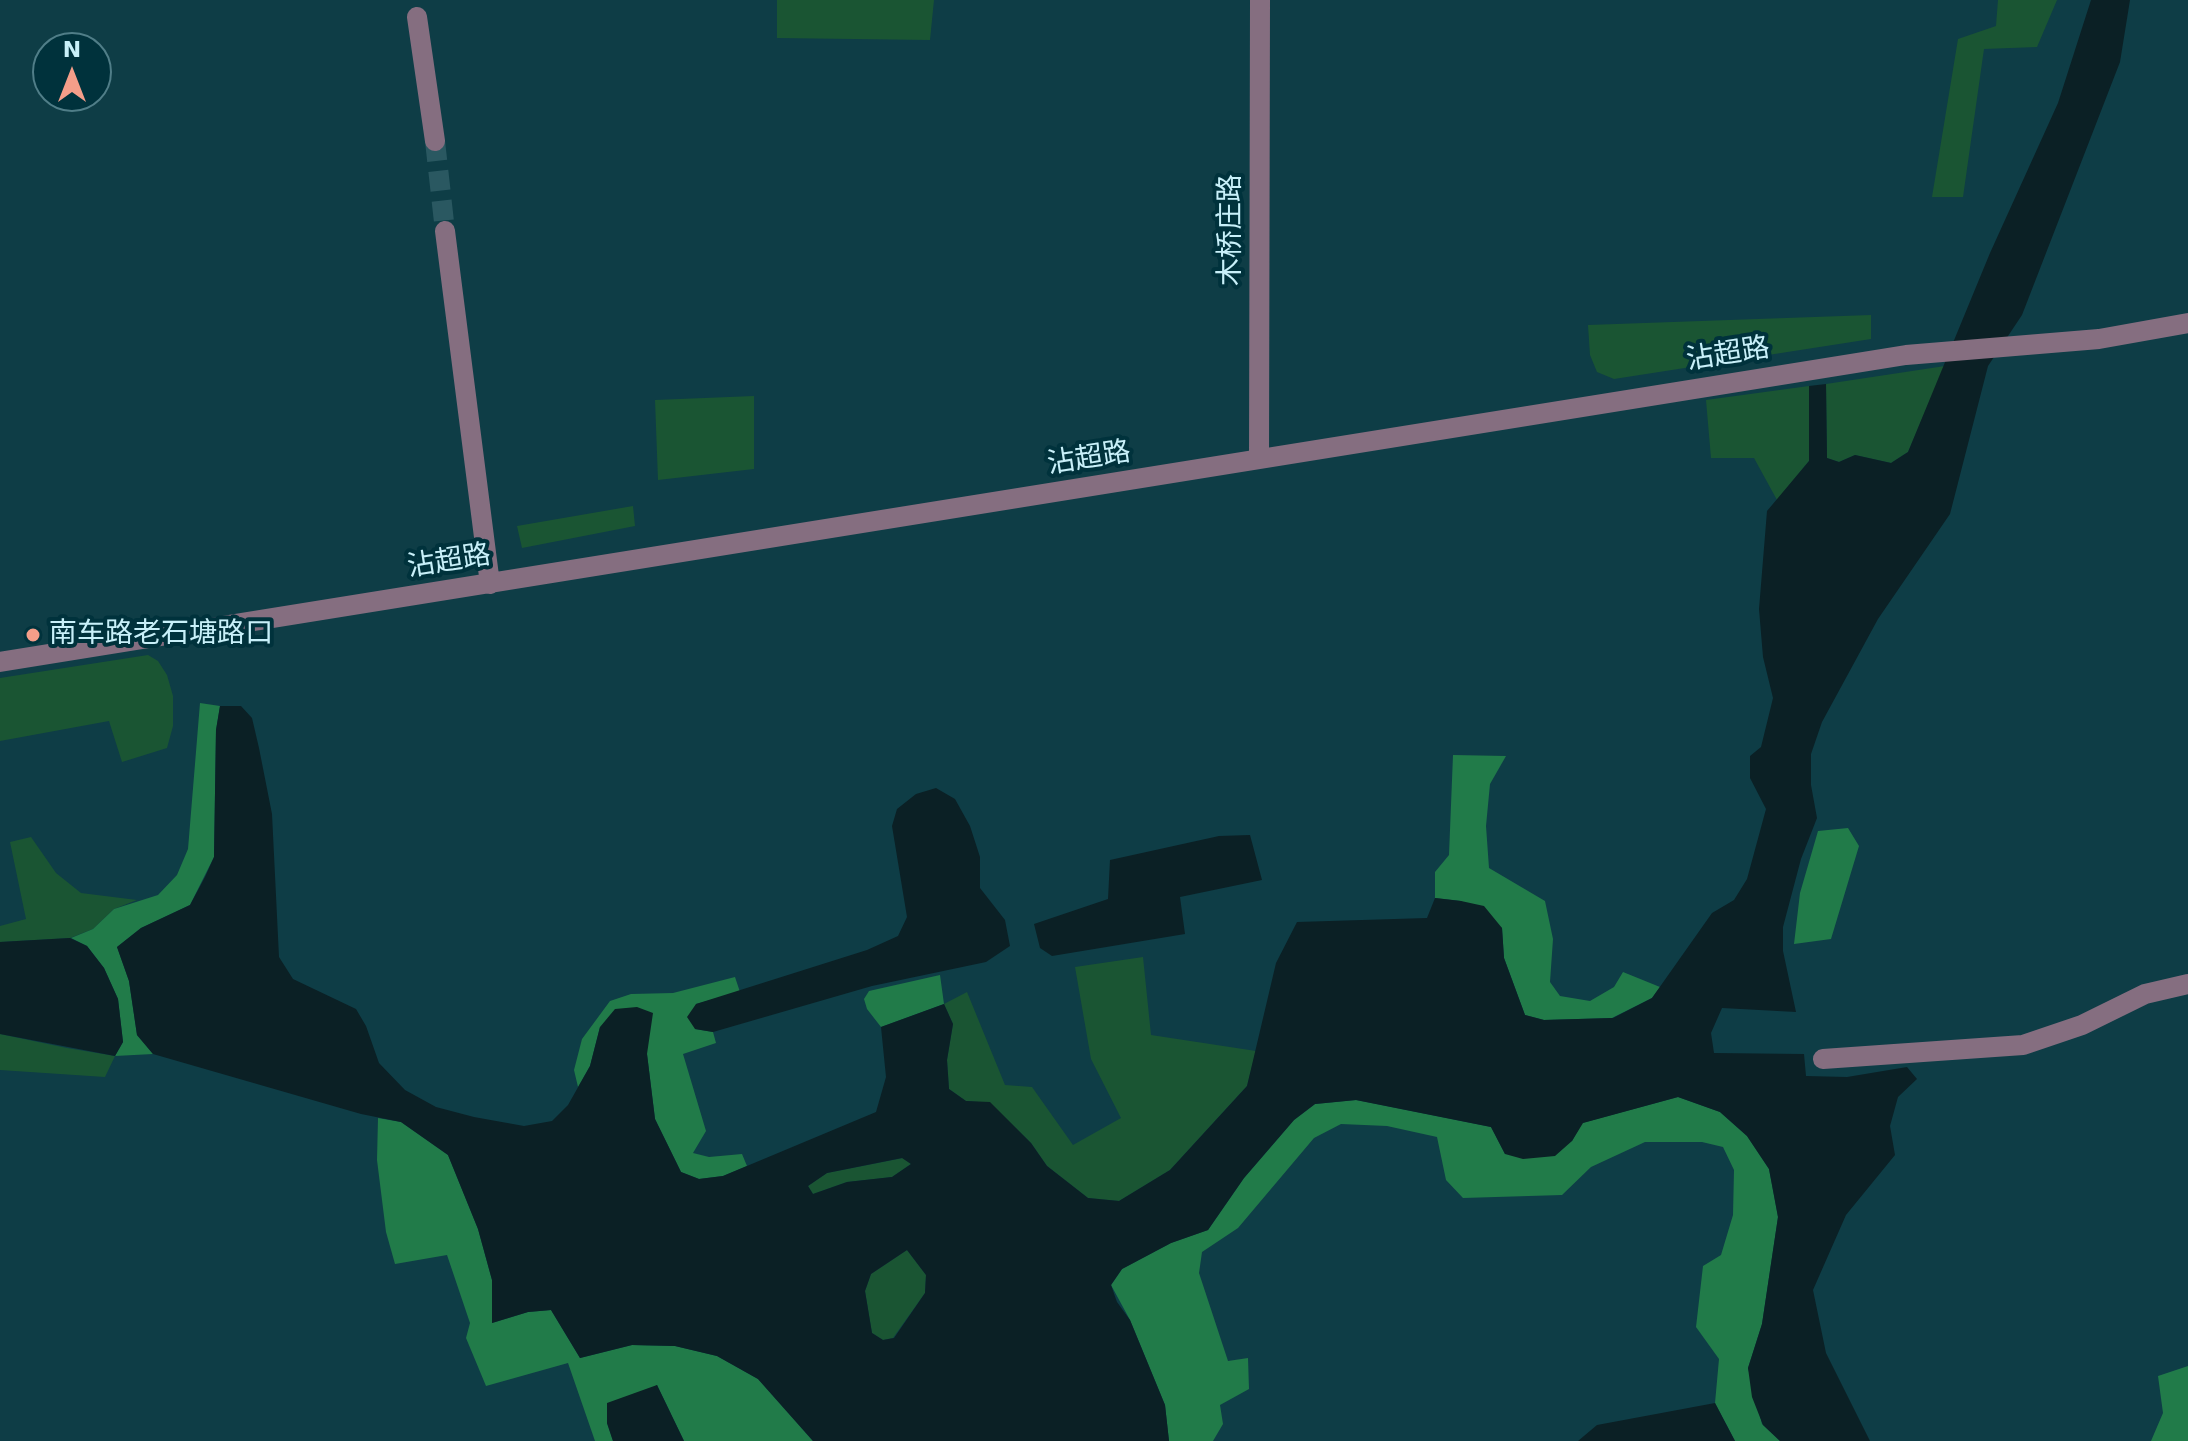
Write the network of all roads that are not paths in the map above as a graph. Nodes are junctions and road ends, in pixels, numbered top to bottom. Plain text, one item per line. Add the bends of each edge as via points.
1 (1260, 0) edge
2 (417, 17) dead end
3 (435, 141) tunnel mouth
4 (445, 231) tunnel mouth
5 (2188, 323) edge
6 (1259, 459) junction
7 (490, 584) junction
8 (0, 662) edge
9 (2188, 984) edge
10 (1823, 1059) dead end

1 - 6 street, 木桥庄路
2 - 3 street
4 - 7 street
5 - 6 street, 沾超路 via 2099,339 1906,355
6 - 7 street, 沾超路
7 - 8 street, 沾超路
9 - 10 street via 2145,994 2082,1025 2023,1045

